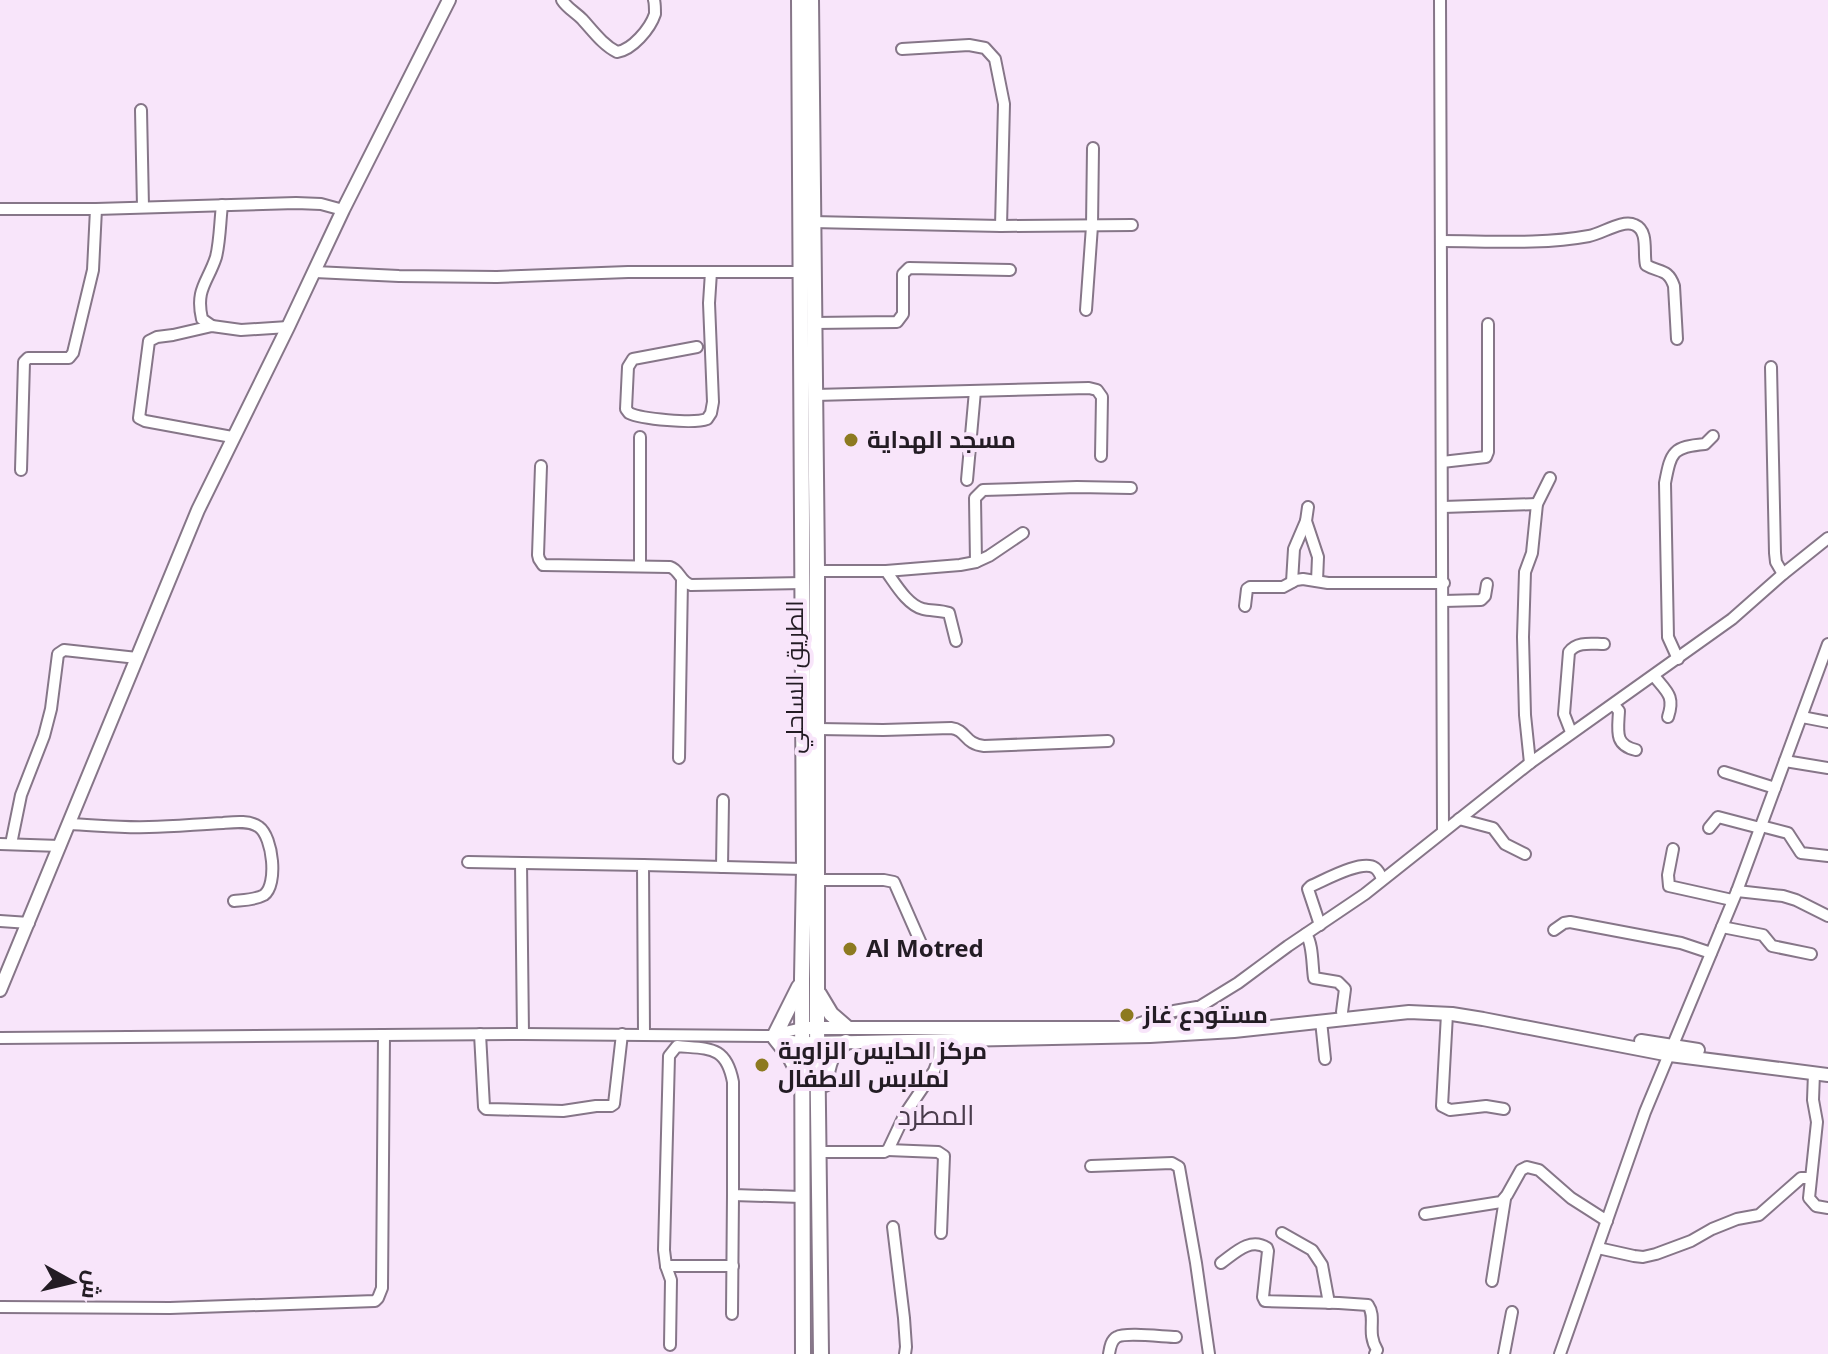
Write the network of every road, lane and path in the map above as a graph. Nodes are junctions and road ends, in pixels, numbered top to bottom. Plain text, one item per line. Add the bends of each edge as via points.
1 (449, 0) edge
2 (562, 0) edge
3 (654, 0) edge
4 (799, 0) edge
5 (811, 0) edge
6 (1440, 0) edge
7 (902, 49) dead end
8 (141, 110) dead end
9 (1093, 148) dead end
10 (222, 205) junction
11 (143, 207) junction
12 (0, 209) edge
13 (96, 209) junction
14 (343, 210) junction
15 (812, 222) junction
16 (1132, 225) dead end
17 (1001, 226) junction
18 (1092, 226) junction
19 (1441, 241) junction
20 (1010, 270) dead end
21 (315, 272) junction
22 (711, 272) junction
23 (800, 272) junction
24 (1086, 310) dead end
25 (814, 323) junction
26 (1488, 324) dead end
27 (212, 326) junction
28 (288, 327) junction
29 (1677, 339) dead end
30 (697, 347) dead end
31 (1771, 367) dead end
32 (975, 391) junction
33 (815, 395) junction
34 (1713, 436) dead end
35 (232, 437) junction
36 (640, 437) dead end
37 (1101, 456) dead end
38 (1442, 462) junction
39 (541, 466) dead end
40 (21, 470) dead end
41 (1550, 478) dead end
42 (967, 480) dead end
43 (1131, 488) dead end
44 (1537, 504) junction
45 (1308, 507) dead end
46 (1443, 507) junction
47 (1306, 521) junction
48 (1023, 533) dead end
49 (1828, 538) edge
50 (976, 562) junction
51 (640, 566) junction
52 (817, 571) junction
53 (886, 571) junction
54 (1783, 574) junction
55 (682, 580) junction
56 (1317, 581) junction
57 (1292, 582) junction
58 (803, 583) junction
59 (1444, 583) junction
60 (1487, 584) dead end
61 (1444, 601) junction
62 (1245, 606) dead end
63 (956, 641) dead end
64 (1604, 644) dead end
65 (1828, 644) edge
66 (137, 658) junction
67 (1678, 659) junction
68 (1654, 676) junction
69 (1614, 705) junction
70 (1668, 717) dead end
71 (1802, 717) junction
72 (1828, 722) edge
73 (818, 729) junction
74 (1571, 732) junction
75 (1108, 741) dead end
76 (1636, 750) dead end
77 (679, 758) dead end
78 (1785, 761) junction
79 (1530, 763) junction
80 (1828, 768) edge
81 (1724, 772) dead end
82 (1775, 788) junction
83 (723, 800) dead end
84 (1459, 819) junction
85 (69, 824) junction
86 (1760, 827) junction
87 (1709, 828) dead end
88 (1443, 830) junction
89 (5, 844) edge
90 (60, 846) junction
91 (1673, 849) dead end
92 (1525, 854) dead end
93 (1828, 856) edge
94 (468, 862) dead end
95 (521, 863) junction
96 (643, 865) junction
97 (722, 867) junction
98 (804, 869) junction
99 (1382, 879) junction
100 (818, 880) junction
101 (1734, 896) junction
102 (234, 901) dead end
103 (1828, 916) edge
104 (0, 921) edge
105 (29, 923) junction
106 (1320, 925) junction
107 (1722, 927) junction
108 (1554, 930) dead end
109 (1306, 934) junction
110 (923, 948) dead end
111 (1711, 953) junction
112 (1811, 954) dead end
113 (802, 979) junction
114 (0, 990) edge
115 (817, 991) junction
116 (1199, 1007) junction
117 (1342, 1012) junction
118 (1447, 1014) junction
119 (1483, 1016) junction
120 (1321, 1021) junction
121 (1128, 1028) junction
122 (1173, 1030) junction
123 (480, 1034) junction
124 (523, 1034) junction
125 (622, 1034) junction
126 (644, 1034) junction
127 (3, 1035) edge
128 (384, 1035) junction
129 (810, 1035) junction
130 (846, 1035) junction
131 (774, 1036) junction
132 (940, 1040) junction
133 (1672, 1051) junction
134 (1325, 1059) dead end
135 (1828, 1067) edge
136 (1814, 1073) junction
137 (1828, 1075) edge
138 (802, 1080) junction
139 (818, 1098) junction
140 (1504, 1109) dead end
141 (888, 1150) junction
142 (819, 1152) junction
143 (1091, 1166) dead end
144 (1810, 1178) junction
145 (733, 1195) junction
146 (802, 1197) junction
147 (1505, 1199) junction
148 (1828, 1208) edge
149 (1425, 1214) dead end
150 (1607, 1221) junction
151 (893, 1227) dead end
152 (941, 1233) dead end
153 (1282, 1233) dead end
154 (1598, 1248) junction
155 (1221, 1263) dead end
156 (666, 1266) junction
157 (733, 1266) junction
158 (1492, 1281) dead end
159 (1329, 1303) junction
160 (0, 1307) edge
161 (1512, 1312) dead end
162 (732, 1314) dead end
163 (1176, 1337) dead end
164 (670, 1345) dead end
165 (803, 1354) edge
166 (821, 1354) edge
167 (905, 1354) edge
168 (1109, 1354) edge
169 (1209, 1354) edge
170 (1375, 1354) edge
171 (1504, 1354) edge
172 (1560, 1354) edge

1 - 14 main road
2 - 3 street via 617,52 626,51 641,35 655,14
4 - 23 highway, الطريق الساحلي
5 - 15 highway, الطريق الساحلي
6 - 19 street
7 - 17 street via 969,45 985,48 995,59 1004,104
8 - 11 street
9 - 18 street
10 - 11 street
10 - 14 street via 321,204
10 - 27 street via 215,259 200,304 202,319
11 - 13 street
12 - 13 street
13 - 40 street via 93,270 73,353 69,358 24,360
14 - 21 main road
15 - 17 street
15 - 25 highway, الطريق الساحلي
16 - 18 street
17 - 18 street
18 - 24 street
19 - 29 street via 1552,240 1634,224 1644,235 1646,265 1671,277
19 - 38 street
20 - 25 street via 909,268 903,274 903,314 897,322
21 - 22 street via 497,277
21 - 28 main road
22 - 23 street
22 - 30 street via 711,413 693,421 629,413 628,367 633,359
23 - 58 highway, الطريق الساحلي
25 - 33 highway, الطريق الساحلي
26 - 38 street via 1486,457
27 - 28 street
27 - 35 street via 149,341 139,418
28 - 35 main road
31 - 54 street via 1775,553
32 - 33 street
32 - 37 street via 1097,390 1102,397
32 - 42 street
33 - 52 highway, الطريق الساحلي
34 - 67 street via 1705,444 1674,452 1665,483 1668,637
35 - 66 main road
36 - 51 street
38 - 46 street
39 - 51 street via 538,555 543,565
41 - 44 street
43 - 50 street via 983,490 975,498
44 - 46 street
44 - 79 street via 1524,598
45 - 47 street
46 - 59 street
47 - 56 street via 1318,557
47 - 57 street via 1294,549
48 - 50 street
49 - 54 street
50 - 53 street
51 - 55 street via 670,567
52 - 53 street
52 - 73 highway, الطريق الساحلي
53 - 63 street via 914,605 949,613
54 - 67 street
55 - 58 street via 691,585
55 - 77 street
56 - 57 street
56 - 59 street
57 - 62 street via 1250,587
58 - 98 highway, الطريق الساحلي
59 - 61 street
60 - 61 street via 1481,600
61 - 88 street
64 - 74 street via 1580,645 1569,652 1564,714
65 - 71 street
66 - 85 main road
66 - 89 street via 64,650 58,654 44,736
67 - 68 street
68 - 69 street
68 - 70 street via 1671,697
69 - 74 street
69 - 76 street via 1619,711 1619,739 1625,748
71 - 72 street
71 - 78 street
73 - 75 street via 951,728 984,746
73 - 100 highway, الطريق الساحلي
74 - 79 street
78 - 80 street
78 - 82 street
79 - 84 street
81 - 82 street
82 - 86 street
83 - 97 street
84 - 88 street
84 - 92 street via 1493,828 1505,844
85 - 90 main road
85 - 102 street via 258,825 270,845 271,883 266,894
86 - 87 street via 1718,817
86 - 93 street via 1788,833 1801,853
86 - 101 street
88 - 99 street
89 - 90 street
90 - 105 main road
91 - 101 street via 1669,886
94 - 95 street
95 - 96 street
95 - 124 street
96 - 97 street
96 - 126 street
97 - 98 street
98 - 113 highway, الطريق الساحلي
99 - 106 street
99 - 106 street via 1370,865 1311,886
100 - 110 street via 894,882
100 - 115 highway, الطريق الساحلي
101 - 103 street via 1783,896
101 - 107 street
104 - 105 street
105 - 114 main road
106 - 109 street
107 - 111 street
107 - 112 street via 1763,935 1772,946
108 - 111 street via 1570,922
109 - 116 street
109 - 117 street via 1314,978 1338,982 1345,989
111 - 133 street
113 - 129 highway, الطريق الساحلي
113 - 131 highway
115 - 129 highway, الطريق الساحلي
115 - 130 highway
116 - 121 street
116 - 122 street
117 - 119 main road via 1408,1006 1454,1008
117 - 122 main road
118 - 119 main road
118 - 120 main road via 1409,1012
118 - 140 street via 1443,1108
119 - 133 main road
120 - 122 main road via 1234,1031
120 - 134 street
121 - 122 main road
121 - 130 main road
122 - 132 main road
123 - 124 street
123 - 125 street via 484,1107 554,1111 614,1104
123 - 128 street
124 - 125 street
125 - 126 street
126 - 131 street
127 - 128 street
128 - 160 street via 382,1288 375,1301
129 - 130 main road
129 - 131 street
129 - 138 highway, الطريق الساحلي
129 - 139 highway, الطريق الساحلي
130 - 132 main road
130 - 139 highway via 828,1064
131 - 138 highway
132 - 141 street via 934,1071
133 - 135 main road
133 - 136 main road
133 - 150 street
136 - 137 main road
136 - 144 street via 1817,1122
138 - 146 highway, الطريق الساحلي
139 - 142 highway, الطريق الساحلي
141 - 142 street
141 - 152 street via 944,1156
142 - 166 highway, الطريق الساحلي
143 - 169 street via 1179,1167
144 - 148 street via 1809,1198
144 - 154 street via 1801,1178 1759,1215 1737,1219 1656,1254 1643,1257
145 - 146 street
145 - 156 street via 730,1066 722,1054 677,1046 669,1056
145 - 157 street
146 - 165 highway, الطريق الساحلي
147 - 149 street
147 - 150 street via 1521,1170 1534,1168
147 - 158 street
150 - 154 street
151 - 167 street
153 - 159 street via 1312,1250 1322,1265
154 - 172 street
155 - 159 street via 1241,1248 1262,1244 1268,1251 1265,1301
156 - 157 street
156 - 164 street via 671,1280
157 - 162 street
159 - 170 street via 1370,1306
161 - 171 street
163 - 168 street via 1118,1337

